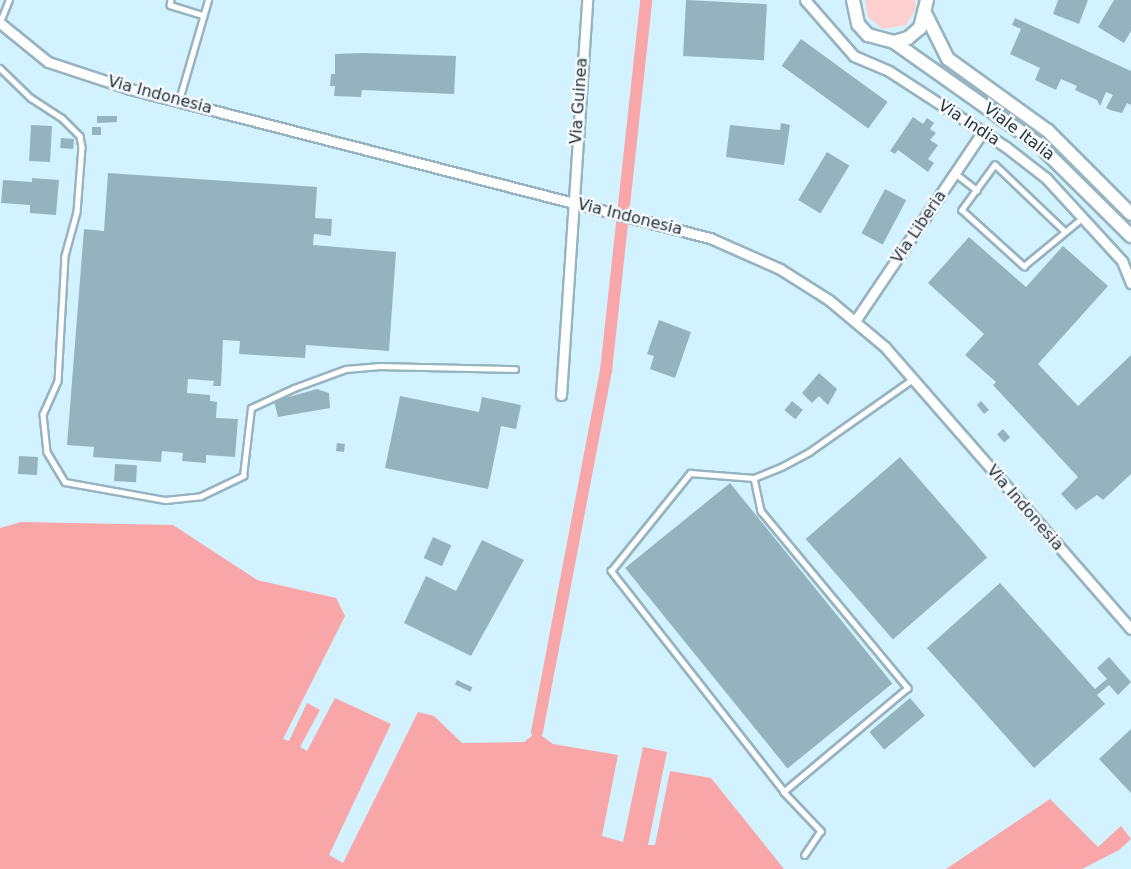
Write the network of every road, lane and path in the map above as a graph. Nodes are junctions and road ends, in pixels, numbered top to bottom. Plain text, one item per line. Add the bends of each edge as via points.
1 (9, 0) edge
2 (171, 0) edge
3 (208, 0) edge
4 (587, 0) edge
5 (806, 0) edge
6 (844, 0) edge
7 (927, 0) edge
8 (853, 5) edge
9 (203, 15) junction
10 (926, 15) junction
11 (0, 23) edge
12 (894, 42) junction
13 (0, 68) edge
14 (179, 100) junction
15 (982, 133) junction
16 (955, 173) junction
17 (976, 190) junction
18 (572, 202) junction
19 (1131, 214) edge
20 (1083, 218) junction
21 (1065, 232) junction
22 (1131, 236) edge
23 (1131, 283) edge
24 (855, 321) junction
25 (515, 369) dead end
26 (913, 380) junction
27 (561, 395) dead end
28 (754, 478) junction
29 (1131, 629) edge
30 (784, 792) junction
31 (805, 855) dead end

1 - 11 lane
2 - 9 lane via 170,5
3 - 9 lane
4 - 18 street, Via Guinea
5 - 15 street, Via India via 855,56 889,71
6 - 8 main road
7 - 10 main road
8 - 12 main road, Viale Italia via 868,35
9 - 14 lane
10 - 12 main road via 920,28 908,38
10 - 19 main road, Viale Italia via 948,59 1048,131
11 - 14 street, Via Indonesia via 48,62
12 - 22 main road, Viale Italia via 1038,144
13 - 25 lane via 31,98 62,118 80,136 82,147 77,212 65,256 58,381 43,414 47,452 65,482 165,500 201,495 243,476 250,408 294,388 346,369 380,366
14 - 18 street, Via Indonesia
15 - 16 street, Via Liberia
15 - 20 street, Via India via 1046,178
16 - 17 lane
16 - 24 street, Via Liberia
17 - 21 lane via 995,165
17 - 21 lane via 962,210 1024,266
18 - 24 street, Via Indonesia via 710,238 771,264
18 - 27 street, Via Guinea
20 - 21 lane
20 - 23 street, Via India via 1122,261
24 - 26 street, Via Indonesia
26 - 28 lane via 809,452
26 - 29 street, Via Indonesia
28 - 30 lane via 761,511 909,688
28 - 30 lane via 690,473 611,571
30 - 31 lane via 821,831

